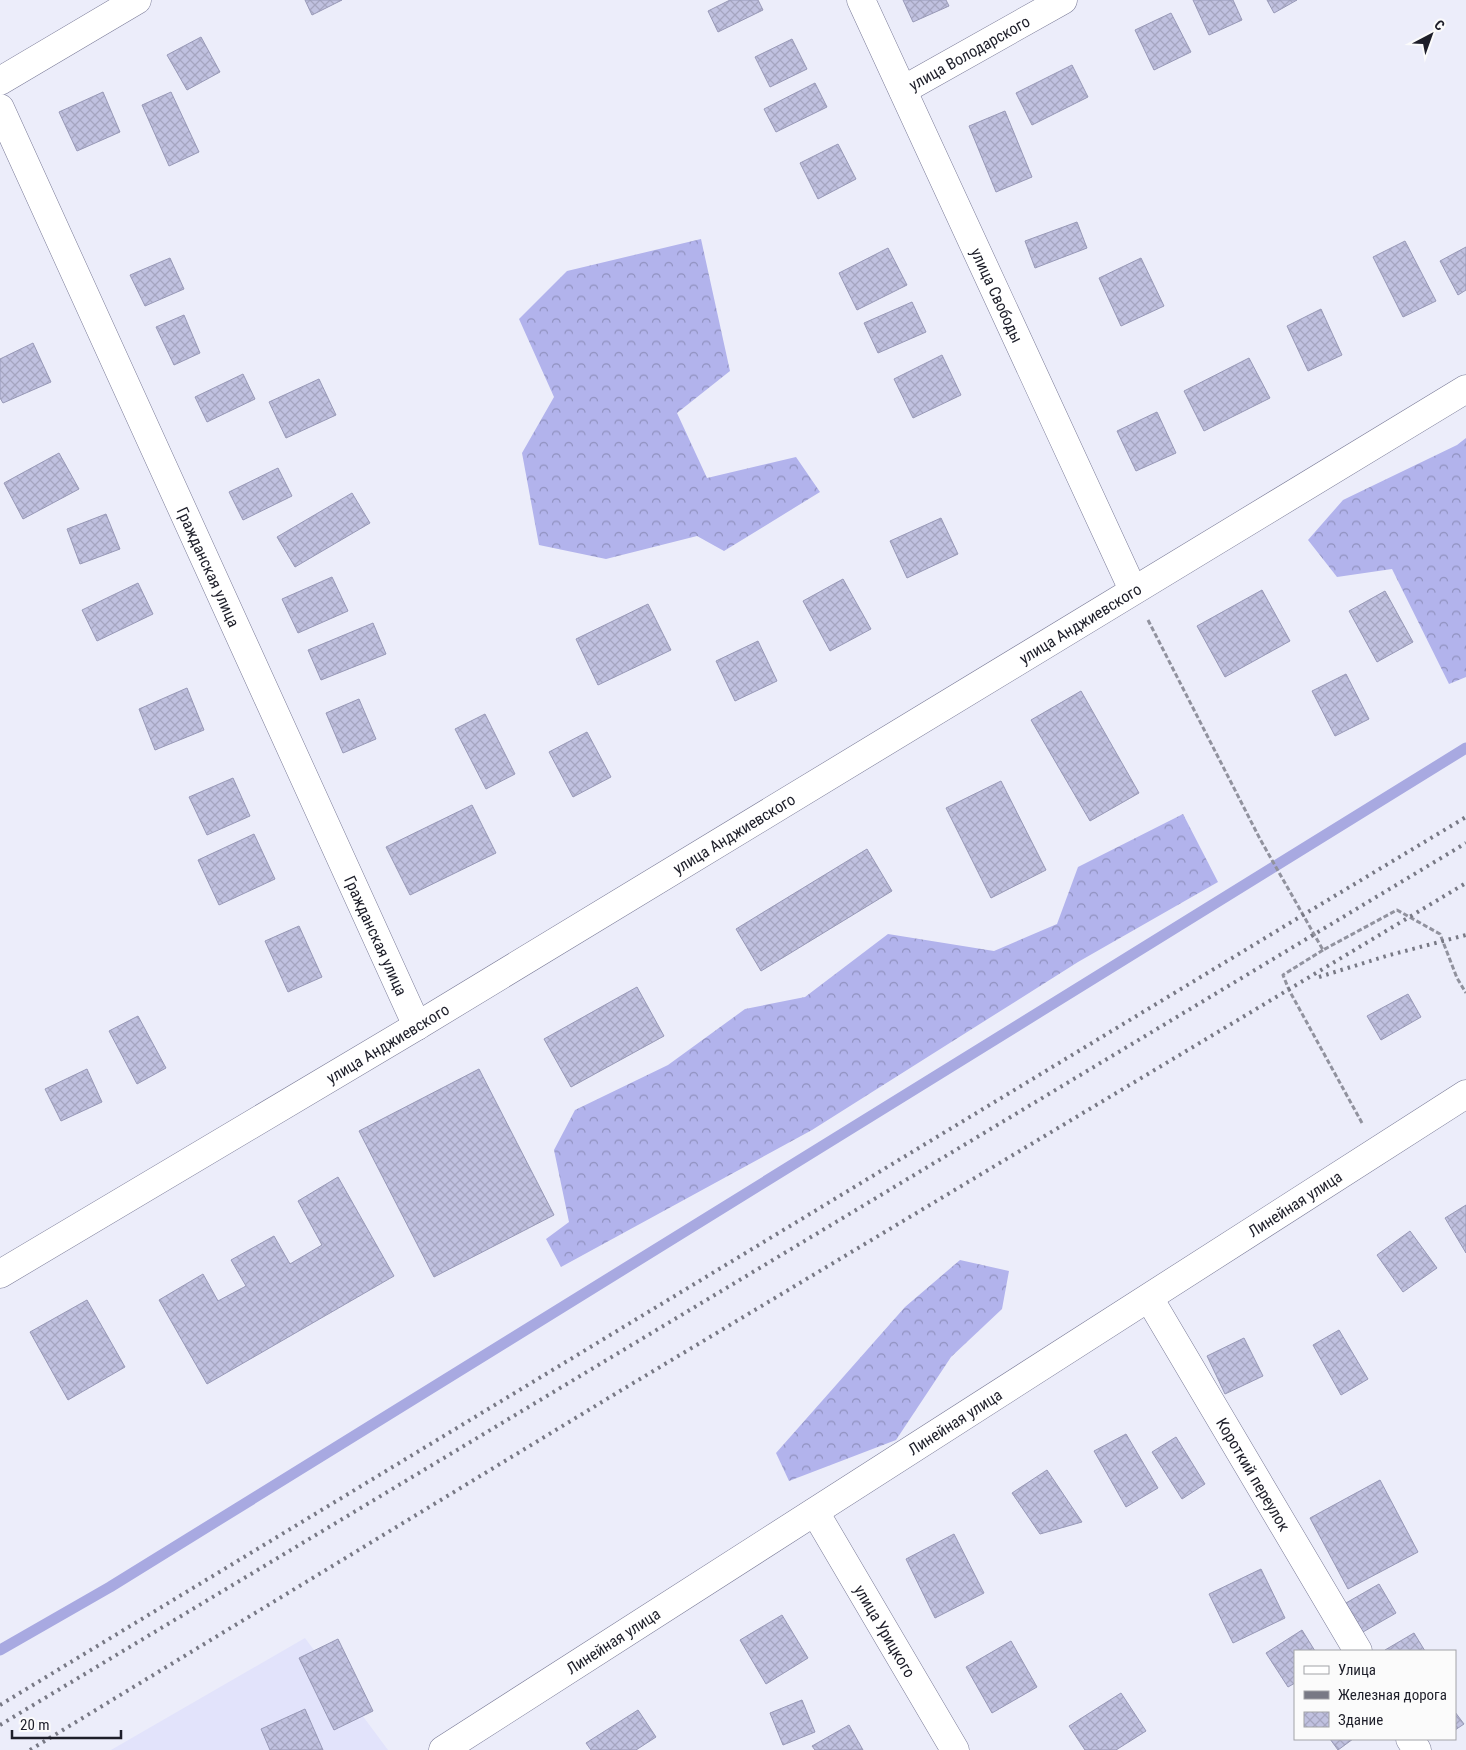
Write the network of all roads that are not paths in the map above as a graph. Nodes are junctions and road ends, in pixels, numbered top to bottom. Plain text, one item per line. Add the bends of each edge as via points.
1 (138, 0) edge
2 (862, 0) edge
3 (1063, 0) edge
4 (0, 81) edge
5 (903, 90) junction
6 (0, 108) edge
7 (1466, 388) edge
8 (1133, 590) junction
9 (417, 1026) junction
10 (1466, 1094) edge
11 (0, 1274) edge
12 (1149, 1298) junction
13 (815, 1512) junction
14 (1357, 1650) edge
15 (446, 1749) edge
16 (955, 1750) edge

1 - 4 street
2 - 5 street, улица Свободы
3 - 5 street, улица Володарского
5 - 8 street, улица Свободы
6 - 9 street, Гражданская улица
7 - 8 street, улица Анджиевского
8 - 9 street, улица Анджиевского
9 - 11 street, улица Анджиевского
10 - 12 street, Линейная улица
12 - 13 street, Линейная улица
12 - 14 street, Короткий переулок
13 - 15 street, Линейная улица
13 - 16 street, улица Урицкого

